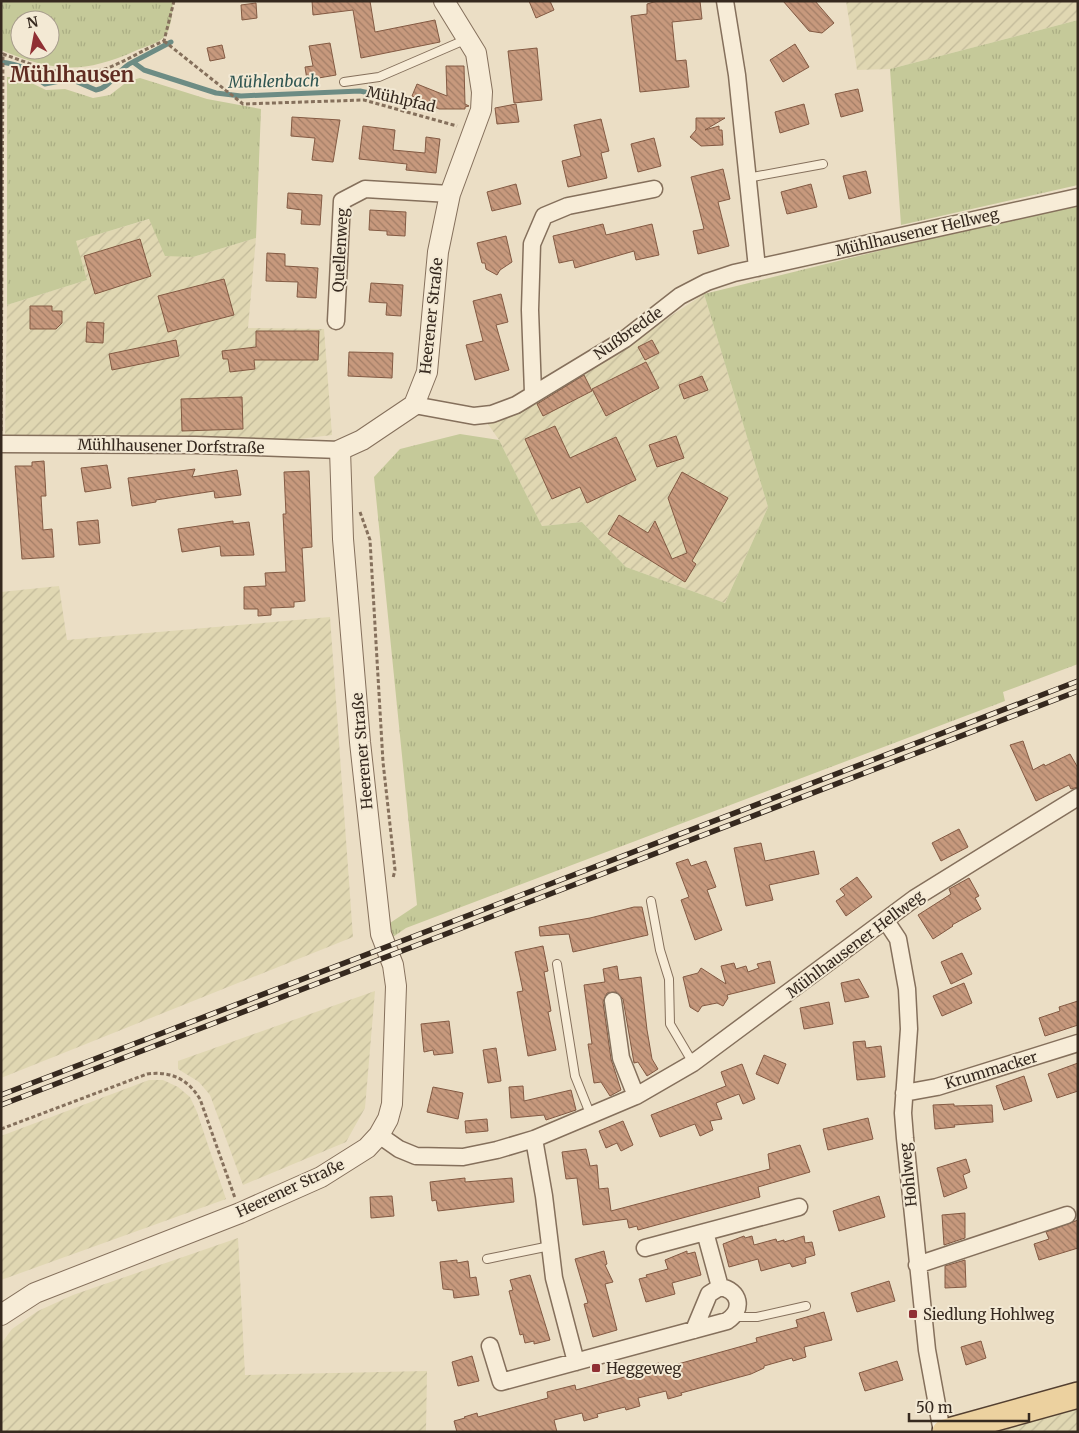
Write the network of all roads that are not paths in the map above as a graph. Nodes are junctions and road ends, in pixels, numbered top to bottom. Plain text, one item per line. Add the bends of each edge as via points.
1 (444, 1) edge
2 (726, 1) edge
3 (468, 38) junction
4 (344, 82) dead end
5 (823, 164) dead end
6 (747, 178) junction
7 (654, 190) dead end
8 (450, 194) junction
9 (1078, 197) edge
10 (757, 268) junction
11 (336, 321) dead end
12 (533, 393) junction
13 (414, 405) junction
14 (1, 444) edge
15 (340, 450) junction
16 (1078, 797) edge
17 (651, 901) dead end
18 (886, 921) junction
19 (557, 964) dead end
20 (613, 1001) dead end
21 (1078, 1043) edge
22 (693, 1063) junction
23 (904, 1093) junction
24 (636, 1096) junction
25 (591, 1116) junction
26 (379, 1135) junction
27 (534, 1139) junction
28 (799, 1207) dead end
29 (1067, 1215) dead end
30 (705, 1232) junction
31 (550, 1246) junction
32 (645, 1248) dead end
33 (487, 1259) dead end
34 (918, 1265) junction
35 (720, 1287) junction
36 (806, 1306) dead end
37 (1, 1315) edge
38 (733, 1317) junction
39 (694, 1330) junction
40 (490, 1346) dead end
41 (576, 1362) junction
42 (1078, 1396) edge
43 (943, 1432) edge

1 - 3 street, Heerener Straße
2 - 6 street
3 - 4 lane via 379,76
3 - 8 street, Heerener Straße via 479,64 481,110
5 - 6 lane
6 - 10 street
7 - 12 street via 568,206 544,216 532,244
8 - 11 street, Quellenweg via 365,188 342,201
8 - 13 street, Heerener Straße via 437,259 427,372
9 - 10 street, Mühlhausener Hellweg
10 - 12 street, Nußbredde via 707,282 680,296 625,339
12 - 13 street, Nußbredde via 516,405 492,414 474,416
13 - 15 street via 362,440
14 - 15 street, Mühlhausener Dorfstraße
15 - 26 street, Heerener Straße via 343,539 378,913 381,934 396,975 392,1104
16 - 18 street, Mühlhausener Hellweg via 915,898
17 - 22 lane via 669,979 670,1024
18 - 22 street, Mühlhausener Hellweg
18 - 23 street, Hohlweg via 898,939 907,989
19 - 25 lane via 576,1076
20 - 24 street via 621,1058
21 - 23 street, Krummacker via 937,1087
22 - 24 street, Mühlhausener Hellweg
23 - 34 street, Hohlweg via 904,1138
24 - 25 street, Mühlhausener Hellweg
25 - 27 street, Mühlhausener Hellweg
26 - 27 street, Mühlhausener Hellweg via 416,1156 435,1157 463,1157
26 - 37 street, Heerener Straße via 354,1158 321,1177 240,1213 35,1293
27 - 31 street
28 - 30 street
29 - 34 street
30 - 32 street
30 - 35 street
31 - 33 lane
31 - 41 street via 554,1278
34 - 43 street, Hohlweg via 931,1376
35 - 38 street via 731,1291 738,1300
35 - 39 street via 709,1294
36 - 38 lane via 757,1317
38 - 39 street
39 - 41 street
40 - 41 street via 501,1382
42 - 43 main road

